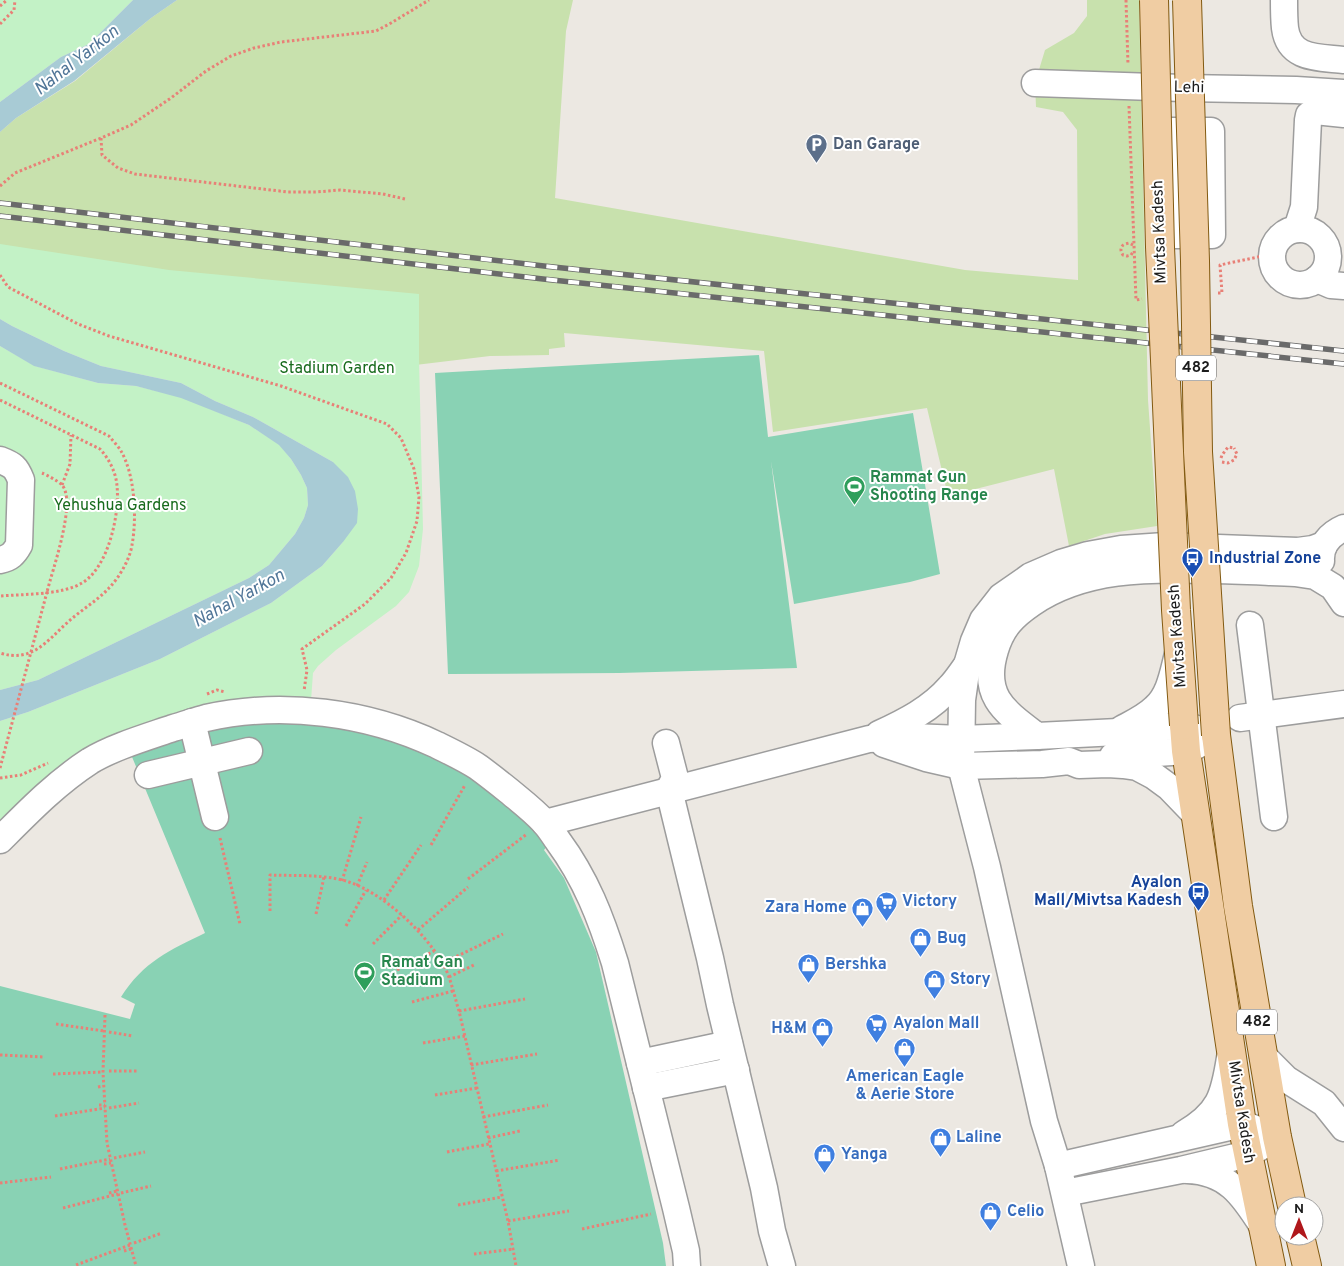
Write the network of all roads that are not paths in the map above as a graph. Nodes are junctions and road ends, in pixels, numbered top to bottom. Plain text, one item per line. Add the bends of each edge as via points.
1 (1154, 0) edge
2 (1187, 0) edge
3 (1196, 0) edge
4 (1284, 0) edge
5 (1187, 27) junction
6 (1344, 60) edge
7 (1035, 83) dead end
8 (1183, 88) junction
9 (1344, 93) edge
10 (1344, 114) edge
11 (1184, 131) dead end
12 (1297, 229) junction
13 (1336, 260) edge
14 (1317, 278) junction
15 (1344, 286) edge
16 (6, 462) edge
17 (1344, 528) edge
18 (1324, 545) junction
19 (0, 560) edge
20 (1340, 594) edge
21 (1250, 625) dead end
22 (1179, 649) junction
23 (967, 665) junction
24 (1344, 704) edge
25 (1251, 716) junction
26 (192, 722) junction
27 (1216, 735) junction
28 (1037, 736) junction
29 (962, 738) junction
30 (1185, 738) junction
31 (869, 739) junction
32 (666, 743) dead end
33 (1109, 746) junction
34 (249, 751) dead end
35 (202, 762) junction
36 (1002, 765) junction
37 (962, 766) junction
38 (148, 775) dead end
39 (669, 790) junction
40 (973, 812) junction
41 (1196, 815) junction
42 (1274, 817) dead end
43 (215, 818) road end
44 (537, 828) junction
45 (0, 840) edge
46 (729, 1044) junction
47 (1231, 1049) junction
48 (1263, 1056) junction
49 (640, 1063) junction
50 (736, 1070) junction
51 (646, 1088) junction
52 (1242, 1124) junction
53 (1344, 1128) edge
54 (1277, 1137) junction
55 (1174, 1140) junction
56 (1248, 1154) junction
57 (1058, 1166) junction
58 (1181, 1170) junction
59 (1065, 1192) junction
60 (1290, 1196) edge
61 (1262, 1227) junction
62 (1302, 1246) edge
63 (687, 1266) edge
64 (782, 1266) edge
65 (1081, 1266) edge
66 (1271, 1266) edge
67 (1307, 1266) edge

1 - 22 main road, Mivtsa Kadesh / 482, bridge via 1160,247
2 - 5 main road, Mivtsa Kadesh / 482, bridge
3 - 5 main road, bridge
4 - 6 street via 1285,29 1296,50 1307,56
5 - 27 main road, Mivtsa Kadesh / 482, bridge via 1198,452
7 - 8 street, Lehi
8 - 9 street, Lehi
8 - 11 street
10 - 12 street via 1315,111 1310,115 1304,207
12 - 13 street via 1306,229 1321,238
12 - 14 street via 1282,234 1277,240 1272,264 1282,279 1291,283 1300,285
13 - 14 street via 1327,264
14 - 15 street
16 - 19 street via 18,472 21,480 19,545 10,557
17 - 18 street via 1329,537
18 - 20 street via 1321,567 1325,578
18 - 23 street via 1298,550 1165,546 1121,549 1061,564 1032,576 1001,597 983,620
20 - 28 street via 1315,576 1295,572 1165,569 1124,571 1093,577 1042,596 1016,614 1002,631 990,667 997,699 1008,714
21 - 25 street
22 - 30 main road, Mivtsa Kadesh / 482, bridge
22 - 33 street, bridge via 1164,697
23 - 29 street via 962,700
23 - 31 street via 950,688 929,707
24 - 25 street
25 - 42 street
26 - 35 street
26 - 44 street via 244,712 286,710 349,716 388,725 477,766 525,804
26 - 45 street via 92,760 62,781
27 - 30 street
27 - 48 main road, Mivtsa Kadesh / 482 via 1238,906
28 - 29 street
28 - 33 street
29 - 31 street
29 - 37 street
30 - 33 street
30 - 41 main road, Mivtsa Kadesh / 482
31 - 37 street
31 - 39 street
32 - 39 street via 675,778
33 - 36 street via 1079,765 1070,761
33 - 41 street via 1123,765 1154,776
34 - 35 street
35 - 38 street
35 - 43 street
36 - 37 street
36 - 40 street via 989,776
37 - 40 street
39 - 44 street
39 - 46 street
40 - 57 street via 1044,1121
41 - 47 main road, Mivtsa Kadesh / 482
44 - 49 street via 570,858 591,897 615,963
46 - 49 street
46 - 50 street
47 - 52 main road, Mivtsa Kadesh / 482
47 - 55 street via 1225,1085 1212,1113
48 - 53 street via 1286,1079 1324,1103
48 - 54 main road, Mivtsa Kadesh / 482
49 - 51 street
50 - 51 street
50 - 64 street
51 - 63 street
52 - 54 street
52 - 55 street
52 - 56 main road, Mivtsa Kadesh / 482
54 - 56 street
54 - 60 main road, Mivtsa Kadesh / 482
55 - 57 street
56 - 58 street
56 - 61 main road, Mivtsa Kadesh / 482
57 - 59 street
58 - 59 street
58 - 61 street via 1199,1170 1234,1186
59 - 65 street
61 - 66 main road, Mivtsa Kadesh / 482
62 - 67 main road

